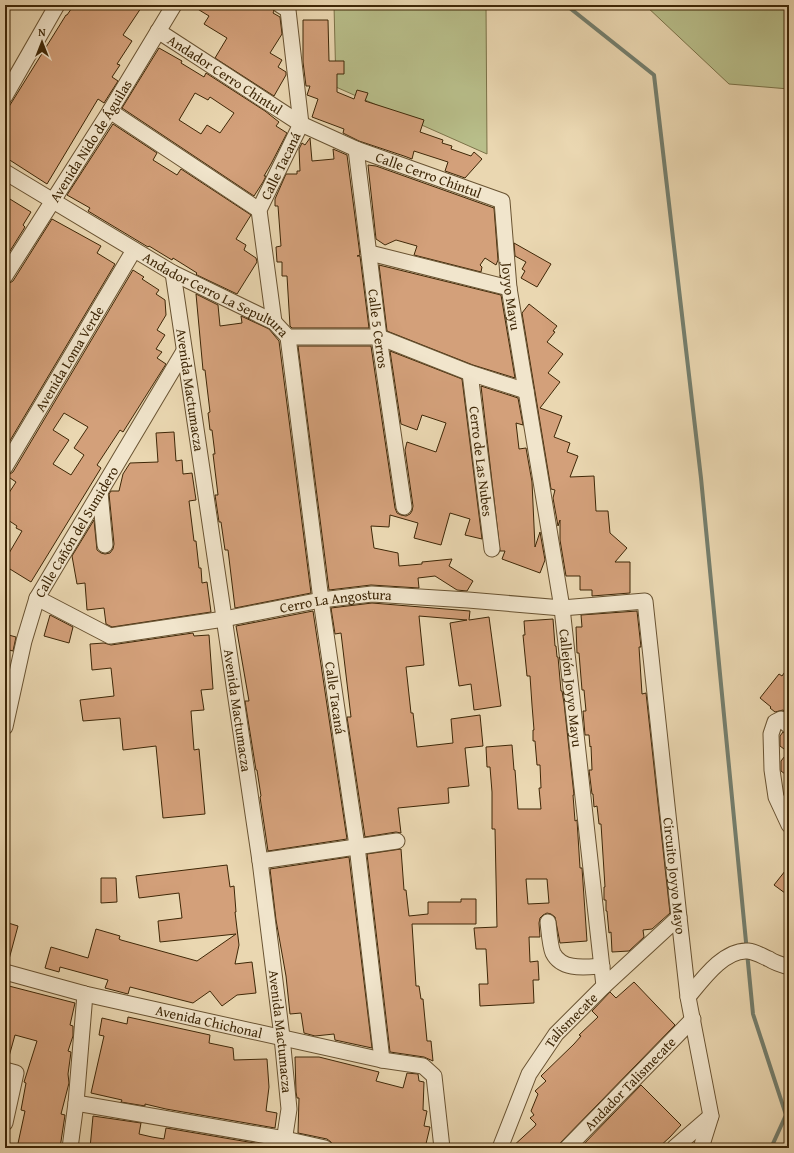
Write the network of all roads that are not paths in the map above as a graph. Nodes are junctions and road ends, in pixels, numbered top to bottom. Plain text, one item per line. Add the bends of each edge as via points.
1 (174, 5) edge
2 (56, 6) edge
3 (284, 8) edge
4 (158, 31) junction
5 (5, 96) edge
6 (110, 111) junction
7 (301, 124) junction
8 (356, 149) junction
9 (5, 172) edge
10 (53, 201) junction
11 (502, 201) joint
12 (259, 210) junction
13 (134, 250) junction
14 (370, 253) junction
15 (173, 273) junction
16 (5, 276) edge
17 (509, 288) junction
18 (274, 322) junction
19 (288, 337) junction
20 (380, 337) junction
21 (184, 352) junction
22 (470, 373) junction
23 (526, 392) junction
24 (5, 467) edge
25 (100, 492) junction
26 (404, 507) dead end
27 (105, 544) dead end
28 (492, 549) dead end
29 (37, 598) junction
30 (321, 600) junction
31 (645, 601) joint
32 (562, 608) junction
33 (224, 619) junction
34 (8, 701) edge
35 (785, 723) edge
36 (5, 727) edge
37 (789, 825) edge
38 (397, 841) dead end
39 (357, 846) junction
40 (260, 861) junction
41 (679, 918) junction
42 (548, 922) dead end
43 (602, 966) junction
44 (789, 968) edge
45 (5, 972) edge
46 (604, 986) junction
47 (86, 994) junction
48 (688, 997) junction
49 (693, 1019) junction
50 (282, 1037) junction
51 (382, 1060) junction
52 (11, 1072) edge
53 (76, 1103) junction
54 (711, 1116) junction
55 (5, 1123) edge
56 (284, 1144) edge
57 (70, 1148) edge
58 (325, 1148) edge
59 (442, 1148) edge
60 (500, 1148) edge
61 (567, 1148) edge
62 (674, 1148) edge
63 (701, 1148) edge

1 - 4 street, Avenida Nido de Águilas
2 - 5 street
3 - 7 street, Calle Tacaná
4 - 6 street, Avenida Nido de Águilas
4 - 7 street, Andador Cerro Chintul
6 - 10 street, Avenida Nido de Águilas
6 - 12 street
7 - 8 street, Andador Cerro Chintul
7 - 12 street, Calle Tacaná
8 - 11 street, Calle Cerro Chintul
8 - 14 street, Calle 5 Cerros
9 - 10 street, Andador Cerro La Sepultura
10 - 13 street, Andador Cerro La Sepultura
10 - 16 street, Avenida Nido de Águilas
11 - 17 street, Joyyo Mayu
12 - 18 street, Calle Tacaná
13 - 15 street, Andador Cerro La Sepultura
13 - 24 street, Avenida Loma Verde
14 - 17 street
14 - 20 street, Calle 5 Cerros
15 - 18 street, Andador Cerro La Sepultura
15 - 21 street, Avenida Mactumacza
17 - 23 street, Joyyo Mayu
18 - 19 street, Andador Cerro La Sepultura
19 - 20 street, Andador Cerro La Sepultura
19 - 30 street, Calle Tacaná
20 - 22 street, Andador Cerro La Sepultura
20 - 26 street, Calle 5 Cerros
21 - 25 street, Calle Cañón del Sumidero
21 - 33 street, Avenida Mactumacza
22 - 23 street, Andador Cerro La Sepultura
22 - 28 street, Cerro de Las Nubes
23 - 32 street, Callejón Joyyo Mayu
25 - 27 street
25 - 29 street, Calle Cañón del Sumidero
29 - 33 street, Cerro La Angostura via 110,636
29 - 34 street, Calle Cañón del Sumidero
30 - 32 street, Cerro La Angostura via 372,594
30 - 33 street, Cerro La Angostura
30 - 39 street, Calle Tacaná
31 - 32 street, Cerro La Angostura
31 - 41 street, Circuito Joyyo Mayo
32 - 43 street, Callejón Joyyo Mayu
33 - 40 street, Avenida Mactumacza
34 - 36 street, Calle Cañón del Sumidero
35 - 37 street via 775,722 771,734 772,770 776,797
38 - 39 street
39 - 40 street
39 - 51 street, Calle Tacaná
40 - 50 street, Avenida Mactumacza
41 - 46 street, Talismecate
41 - 48 street, Circuito Joyyo Mayo
42 - 43 street via 553,953 560,962 578,968
43 - 46 street, Callejón Joyyo Mayu
44 - 48 street via 758,954 738,952 718,964
45 - 47 street, Avenida Chichonal
46 - 60 street, Talismecate via 556,1034 530,1074
47 - 50 street, Avenida Chichonal
47 - 53 street
48 - 49 street, Circuito Joyyo Mayo
49 - 54 street, Circuito Joyyo Mayo
49 - 61 street, Andador Talismecate
50 - 51 street, Avenida Chichonal
50 - 56 street, Avenida Mactumacza via 289,1109
51 - 59 street, Avenida Chichonal via 423,1066 434,1076
52 - 55 street
53 - 56 street
53 - 57 street
54 - 62 street
54 - 63 street, Circuito Joyyo Mayo
56 - 58 street

